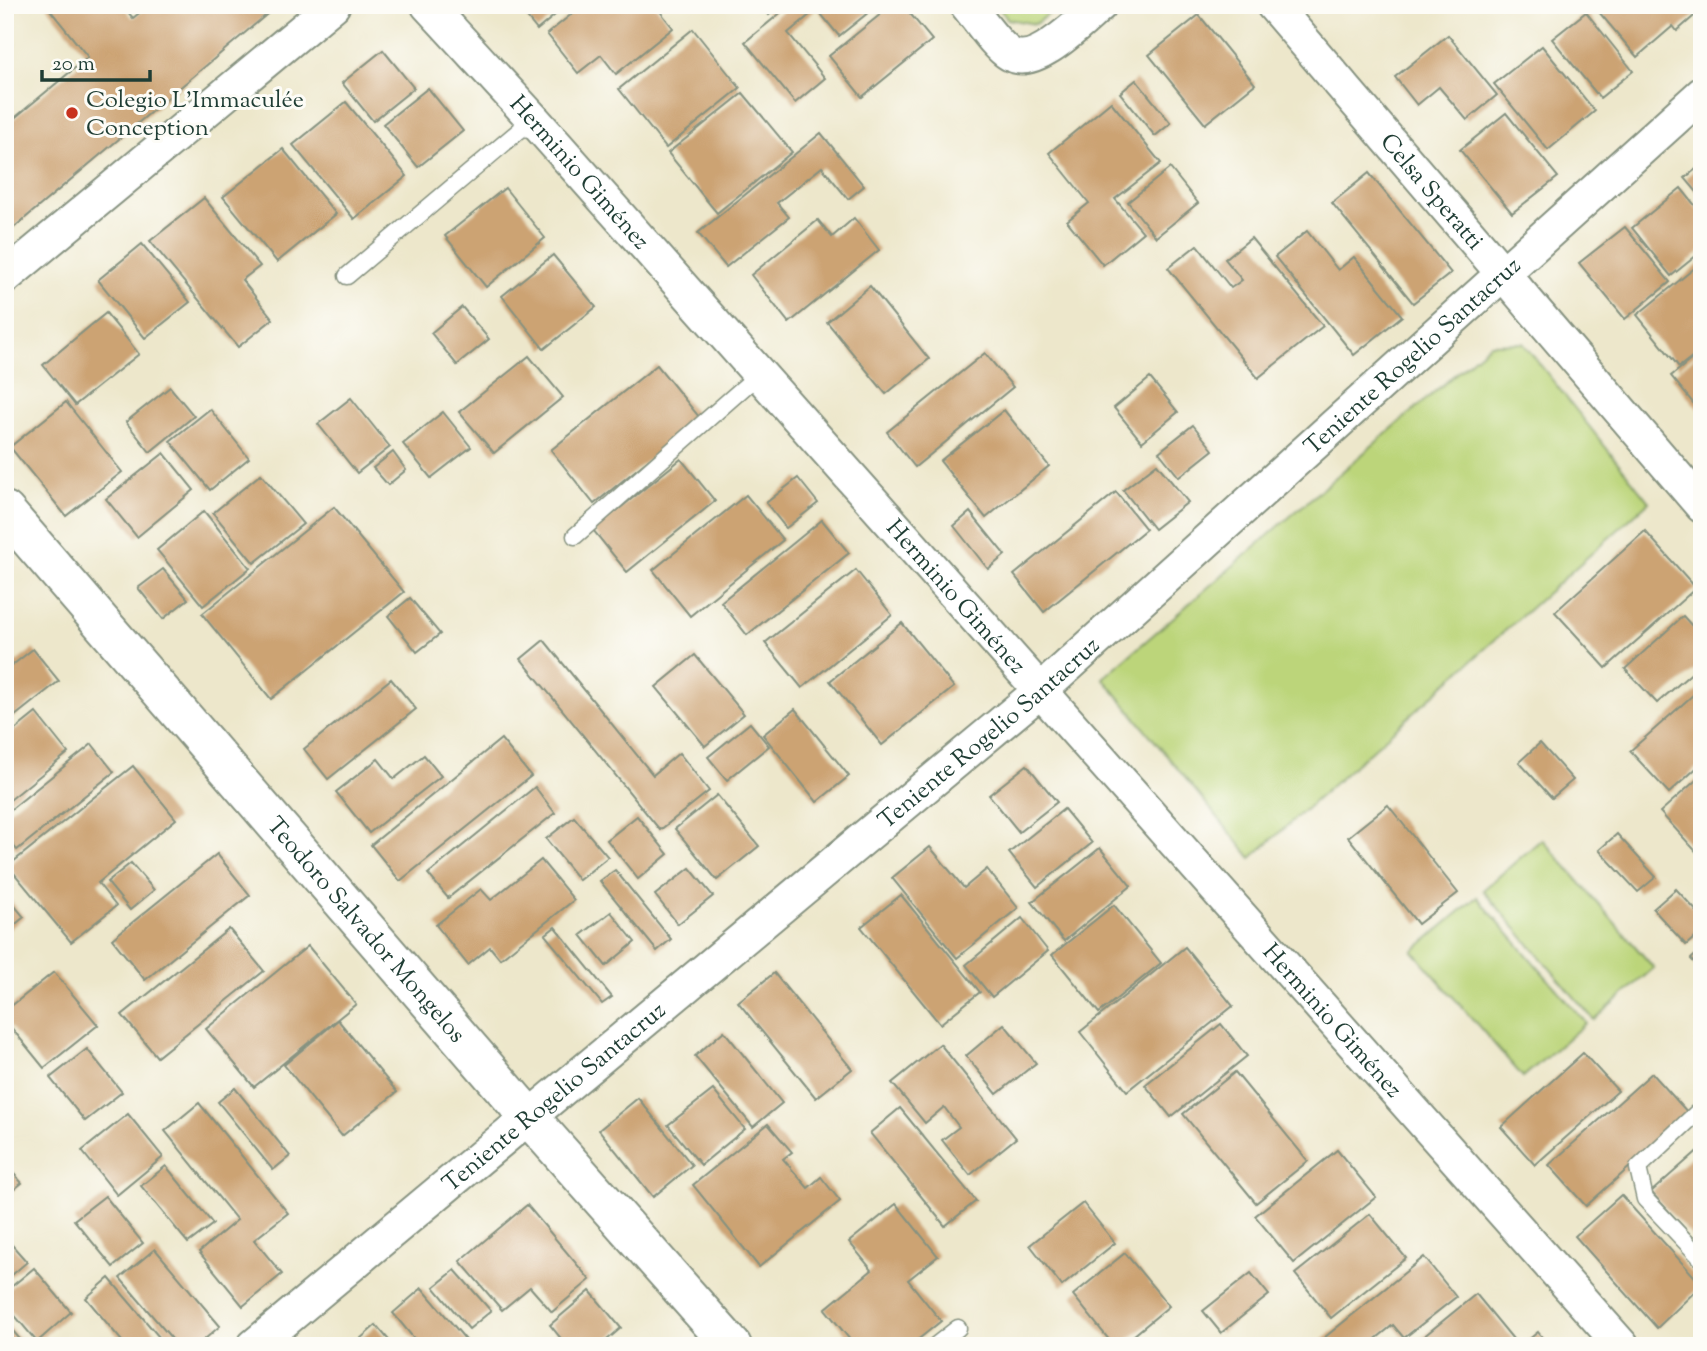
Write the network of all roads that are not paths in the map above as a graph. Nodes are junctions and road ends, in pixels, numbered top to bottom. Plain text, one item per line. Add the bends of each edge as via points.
1 (333, 5) edge
2 (428, 5) edge
3 (967, 5) edge
4 (1100, 5) edge
5 (1273, 5) edge
6 (1702, 94) edge
7 (533, 119) junction
8 (1502, 274) junction
9 (347, 276) dead end
10 (5, 277) edge
11 (758, 375) junction
12 (1702, 506) edge
13 (5, 511) edge
14 (575, 536) dead end
15 (1039, 692) junction
16 (1702, 1108) edge
17 (527, 1115) junction
18 (1702, 1259) edge
19 (958, 1328) dead end
20 (254, 1346) edge
21 (732, 1346) edge
22 (934, 1346) edge
23 (1622, 1346) edge

1 - 10 street
2 - 7 street, Herminio Giménez
3 - 4 street via 1010,54 1023,57 1038,55
5 - 8 street, Celsa Speratti
6 - 8 street, Teniente Rogelio Santacruz
7 - 9 lane
7 - 11 street, Herminio Giménez
8 - 12 street, Celsa Speratti
8 - 15 street, Teniente Rogelio Santacruz
11 - 14 lane
11 - 15 street, Herminio Giménez
13 - 17 street, Teodoro Salvador Mongelos
15 - 17 street, Teniente Rogelio Santacruz
15 - 23 street, Herminio Giménez
16 - 18 lane via 1638,1168 1645,1199
17 - 20 street, Teniente Rogelio Santacruz
17 - 21 street, Teodoro Salvador Mongelos
19 - 22 lane

